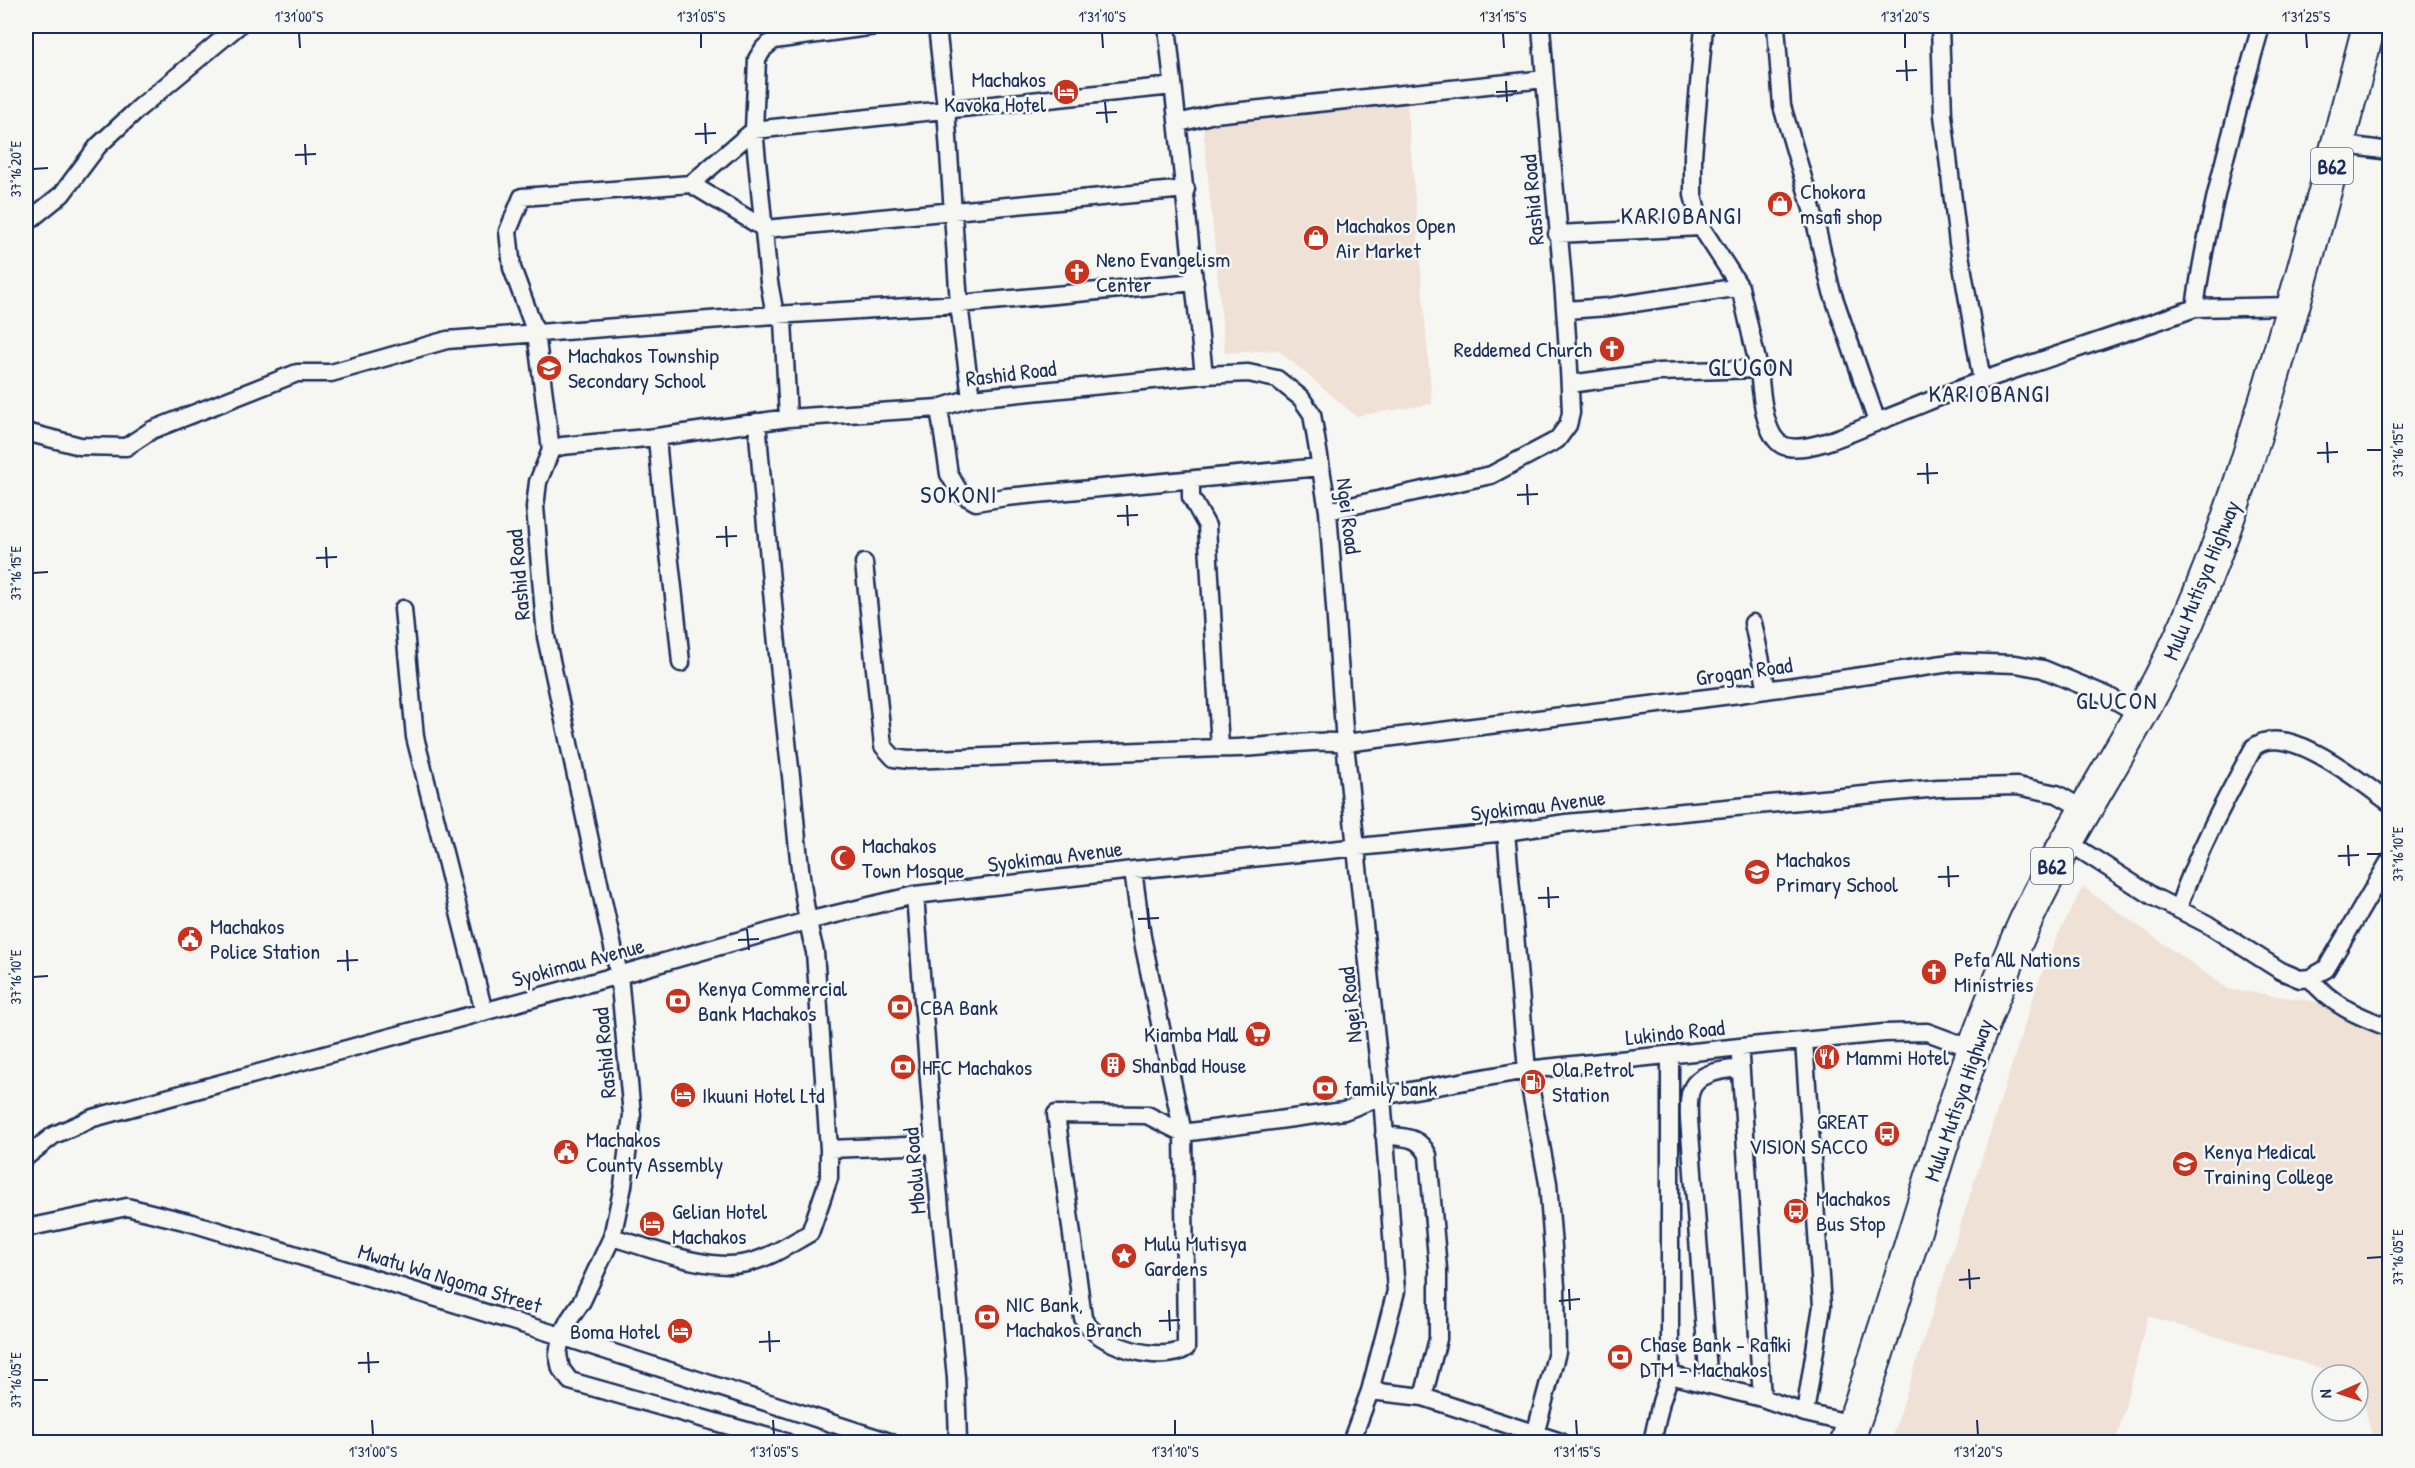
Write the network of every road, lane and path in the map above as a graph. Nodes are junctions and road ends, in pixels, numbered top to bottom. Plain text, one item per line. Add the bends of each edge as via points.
1 (238, 26) edge
2 (875, 26) edge
3 (937, 26) edge
4 (1167, 26) edge
5 (1541, 26) edge
6 (1704, 26) edge
7 (1776, 26) edge
8 (1940, 26) edge
9 (2261, 26) edge
10 (2369, 26) edge
11 (1545, 79) junction
12 (1173, 86) junction
13 (946, 108) junction
14 (1179, 123) junction
15 (754, 130) junction
16 (2338, 144) junction
17 (2390, 151) edge
18 (691, 184) junction
19 (1186, 189) junction
20 (952, 210) junction
21 (26, 223) edge
22 (1701, 227) junction
23 (765, 229) junction
24 (1557, 234) junction
25 (1195, 282) junction
26 (1740, 287) junction
27 (959, 304) junction
28 (2293, 306) junction
29 (2195, 308) junction
30 (1566, 310) junction
31 (775, 315) junction
32 (536, 333) junction
33 (1759, 369) junction
34 (1204, 375) junction
35 (1982, 381) junction
36 (1570, 384) junction
37 (971, 398) junction
38 (939, 408) junction
39 (789, 418) junction
40 (757, 422) junction
41 (1877, 422) junction
42 (26, 432) edge
43 (657, 437) junction
44 (551, 450) junction
45 (1320, 467) junction
46 (1191, 481) junction
47 (1329, 511) junction
48 (864, 563) dead end
49 (403, 609) dead end
50 (1753, 623) dead end
51 (681, 663) dead end
52 (1767, 690) junction
53 (2139, 714) junction
54 (1345, 743) junction
55 (1220, 748) junction
56 (2390, 803) edge
57 (2085, 810) junction
58 (1506, 832) junction
59 (2065, 840) junction
60 (1356, 848) junction
61 (2390, 860) edge
62 (1133, 870) junction
63 (915, 895) junction
64 (2178, 909) junction
65 (807, 921) junction
66 (619, 975) junction
67 (2310, 978) junction
68 (484, 1012) junction
69 (2390, 1028) edge
70 (1804, 1041) junction
71 (1740, 1047) junction
72 (1973, 1049) junction
73 (1670, 1056) junction
74 (1740, 1068) junction
75 (1527, 1070) junction
76 (1382, 1096) junction
77 (1183, 1133) junction
78 (1384, 1135) junction
79 (934, 1145) junction
80 (829, 1149) junction
81 (26, 1152) edge
82 (26, 1228) edge
83 (612, 1238) junction
84 (561, 1336) junction
85 (1670, 1376) junction
86 (1709, 1385) junction
87 (1370, 1391) junction
88 (1423, 1397) junction
89 (1762, 1398) junction
90 (1805, 1413) junction
91 (1850, 1433) edge
92 (26, 1438) edge
93 (1535, 1438) edge
94 (26, 1443) edge
95 (786, 1443) edge
96 (890, 1443) edge
97 (958, 1443) edge
98 (1351, 1443) edge
99 (1561, 1443) edge
100 (1652, 1443) edge

1 - 21 street via 138,108 98,146 62,194
2 - 15 street via 774,40 764,48 757,59
3 - 13 street
4 - 12 street
5 - 11 street, Rashid Road
6 - 22 street via 1693,156 1693,195
7 - 41 street via 1782,106 1831,289
8 - 35 street via 1942,115 1958,243
9 - 29 street via 2218,181
10 - 16 highway, B62
11 - 14 street via 1214,114
11 - 24 street, Rashid Road
12 - 13 street
12 - 14 street
13 - 15 street
13 - 20 street
14 - 19 street
15 - 18 street
15 - 23 street
16 - 17 street
16 - 28 highway, B62
18 - 23 street
18 - 32 street via 522,197 508,231 512,268
19 - 20 street
19 - 25 street
20 - 23 street
20 - 27 street
22 - 24 street
22 - 26 street
23 - 31 street
24 - 30 street, Rashid Road
25 - 27 street
25 - 34 street
26 - 30 street
26 - 33 street
27 - 31 street
27 - 37 street
28 - 29 street
28 - 53 highway, Mulu Mutisya Highway / B62 via 2263,413 2213,562 2167,668
29 - 35 street
30 - 36 street, Rashid Road
31 - 32 street
31 - 39 street via 783,320
32 - 42 street via 447,340 331,373 297,373 152,430 126,447 80,446
32 - 44 street
33 - 36 street via 1658,372
33 - 41 street via 1763,406 1772,437 1782,445 1806,446
34 - 37 street, Rashid Road
34 - 45 street, Ngei Road via 1248,373 1277,378 1288,386 1312,414
35 - 41 street
36 - 47 street, Rashid Road via 1568,425 1557,440 1530,456 1491,475
37 - 38 street, Rashid Road
38 - 39 street, Rashid Road
38 - 46 street via 950,474 960,493 976,502
39 - 40 street, Rashid Road
40 - 43 street, Rashid Road
40 - 65 street via 778,668
43 - 44 street, Rashid Road
43 - 51 street
44 - 66 street, Rashid Road via 538,482 535,507 546,637
45 - 46 street
45 - 47 street, Ngei Road
46 - 55 street via 1191,497 1207,526
47 - 54 street, Ngei Road
48 - 55 street, Grogan Road via 882,746 894,758
49 - 68 street via 415,737
50 - 52 street
52 - 53 street, Grogan Road via 1957,662 2016,664 2043,669 2108,696
52 - 54 street, Grogan Road
53 - 57 highway, Mulu Mutisya Highway / B62
54 - 55 street, Grogan Road via 1323,740 1247,749
54 - 60 street, Ngei Road
56 - 64 street via 2321,754 2300,746 2261,741 2211,825
57 - 58 street, Syokimau Avenue via 2057,794 2017,786 1983,787 1754,804 1566,822
57 - 59 highway, Mulu Mutisya Highway / B62
58 - 60 street, Syokimau Avenue
58 - 75 street
59 - 64 street
59 - 72 highway, Mulu Mutisya Highway / B62 via 2018,937
60 - 62 street, Syokimau Avenue
60 - 76 street, Ngei Road
61 - 67 street via 2326,969
62 - 63 street, Syokimau Avenue
62 - 77 street via 1142,937
63 - 65 street, Syokimau Avenue
63 - 79 street, Mbolu Road
64 - 67 street via 2281,971 2300,979
65 - 66 street, Syokimau Avenue
65 - 80 street via 815,952
66 - 68 street, Syokimau Avenue
66 - 83 street, Rashid Road via 632,1115
67 - 69 street via 2320,992 2339,1006
68 - 81 street, Syokimau Avenue via 93,1118
70 - 71 street, Lukindo Road
70 - 72 street, Lukindo Road via 1927,1032
70 - 90 street via 1822,1306
71 - 73 street, Lukindo Road
71 - 74 street
72 - 91 highway, Mulu Mutisya Highway / B62
73 - 75 street, Lukindo Road
73 - 85 street
74 - 86 street via 1718,1070 1700,1078 1690,1090
74 - 89 street
75 - 76 street, Lukindo Road
75 - 93 street via 1548,1183 1556,1286 1557,1352
76 - 77 street via 1344,1111
76 - 78 street, Ngei Road
77 - 77 street via 1186,1348 1171,1354 1131,1350 1095,1334 1083,1318 1056,1114 1147,1115
78 - 87 street, Ngei Road via 1396,1291
78 - 88 street via 1416,1140 1428,1155 1438,1269 1438,1339
79 - 80 street
79 - 97 street, Mbolu Road via 956,1378
80 - 83 street via 829,1178 810,1233 757,1260 729,1265 709,1263
82 - 84 street, Mwatu Wa Ngoma Street via 126,1207 192,1222
83 - 84 street, Rashid Road
84 - 95 street, Mwatu Wa Ngoma Street via 558,1355 561,1369 570,1381
84 - 96 street, Mwatu Wa Ngoma Street
85 - 86 street
85 - 100 street
86 - 89 street
87 - 88 street
87 - 98 street, Ngei Road
88 - 93 street
89 - 90 street
90 - 91 street
92 - 94 street
93 - 99 street

